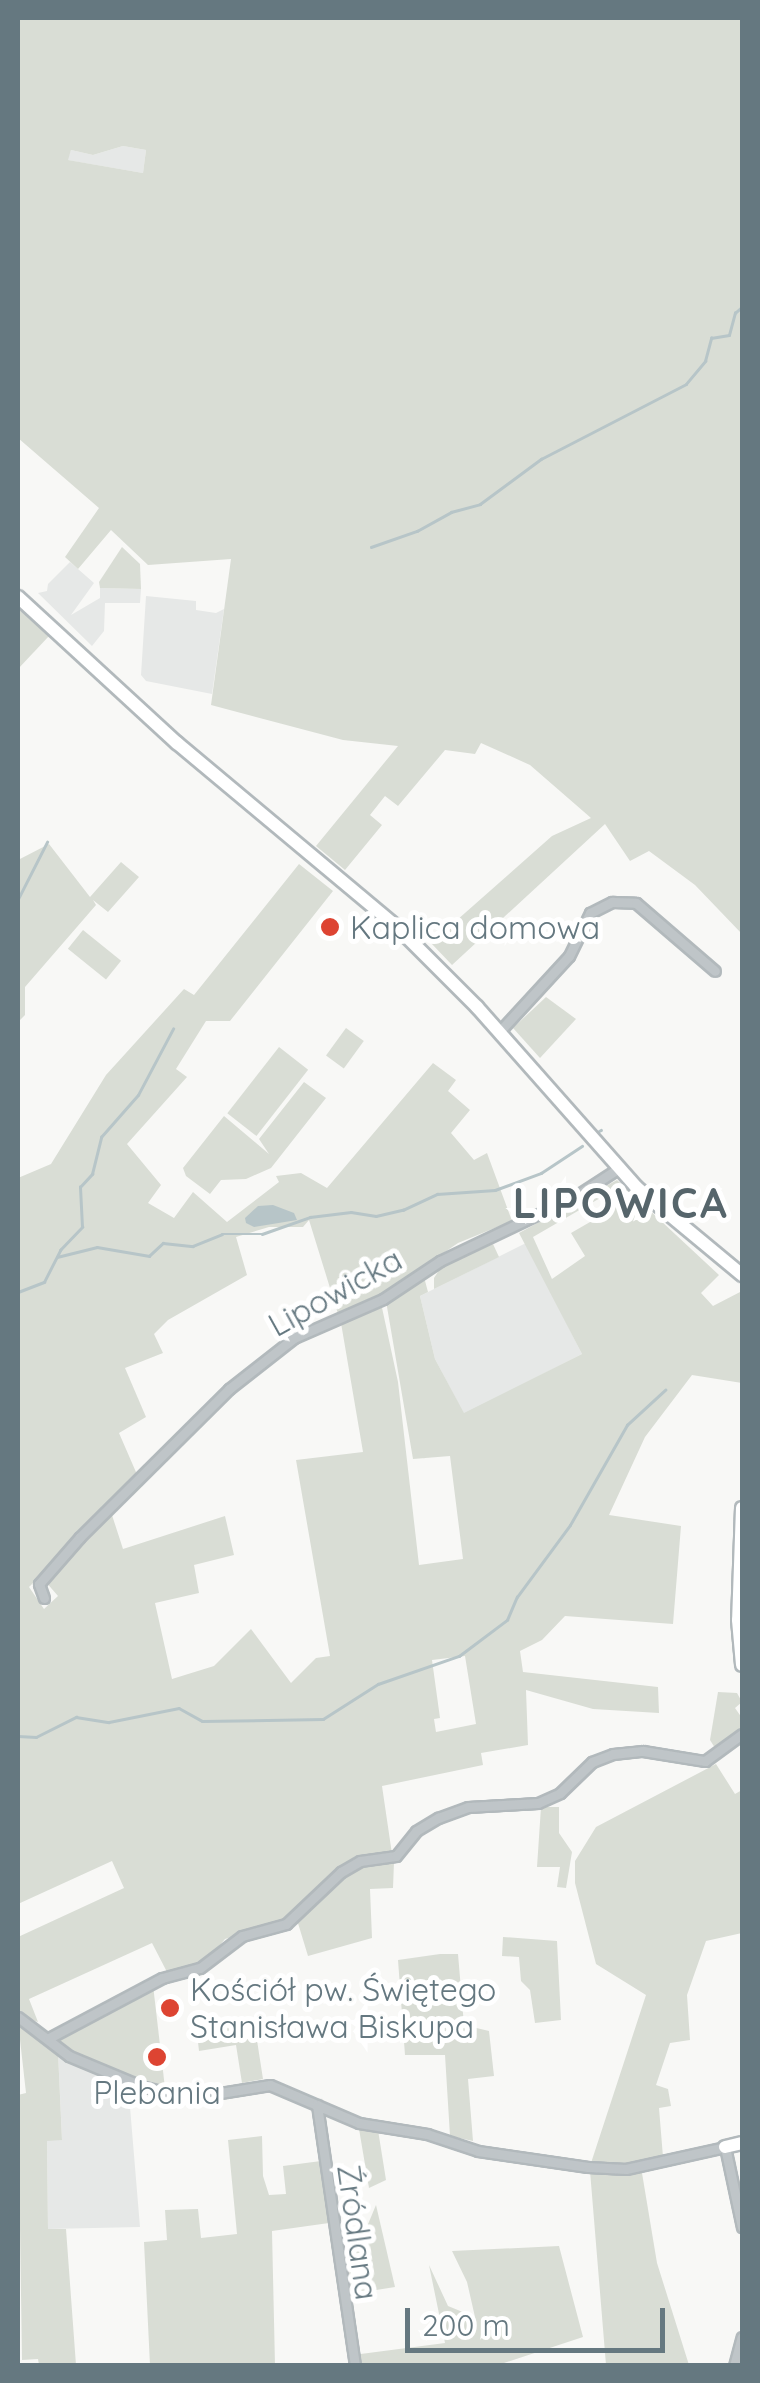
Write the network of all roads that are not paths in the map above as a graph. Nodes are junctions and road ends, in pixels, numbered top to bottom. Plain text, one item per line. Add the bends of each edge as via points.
1 (18, 597) edge
2 (715, 971) dead end
3 (499, 1032) junction
4 (619, 1168) junction
5 (742, 1275) edge
6 (742, 1508) edge
7 (44, 1598) dead end
8 (742, 1665) edge
9 (742, 1734) edge
10 (18, 2017) edge
11 (49, 2038) junction
12 (317, 2106) junction
13 (742, 2143) edge
14 (724, 2147) junction
15 (742, 2226) edge
16 (742, 2337) edge
17 (354, 2366) edge
18 (734, 2366) edge

1 - 3 street via 177,743 396,925
2 - 3 street via 636,903 612,902 590,913 569,956
3 - 4 street
4 - 5 street
4 - 7 street, Lipowicka via 576,1196 440,1261 382,1299 294,1338 229,1388 116,1500 39,1584
6 - 8 street
9 - 11 street via 705,1761 642,1751 612,1754 538,1803 468,1806 438,1818 416,1831 396,1856 360,1861 342,1872 286,1924 242,1936 200,1968 162,1978
10 - 11 street
11 - 12 street via 69,2056 163,2093 207,2098 270,2085
12 - 14 street via 359,2123 478,2151 588,2167 626,2169
12 - 17 street, Źródlana
13 - 14 street
14 - 15 street
16 - 18 street

